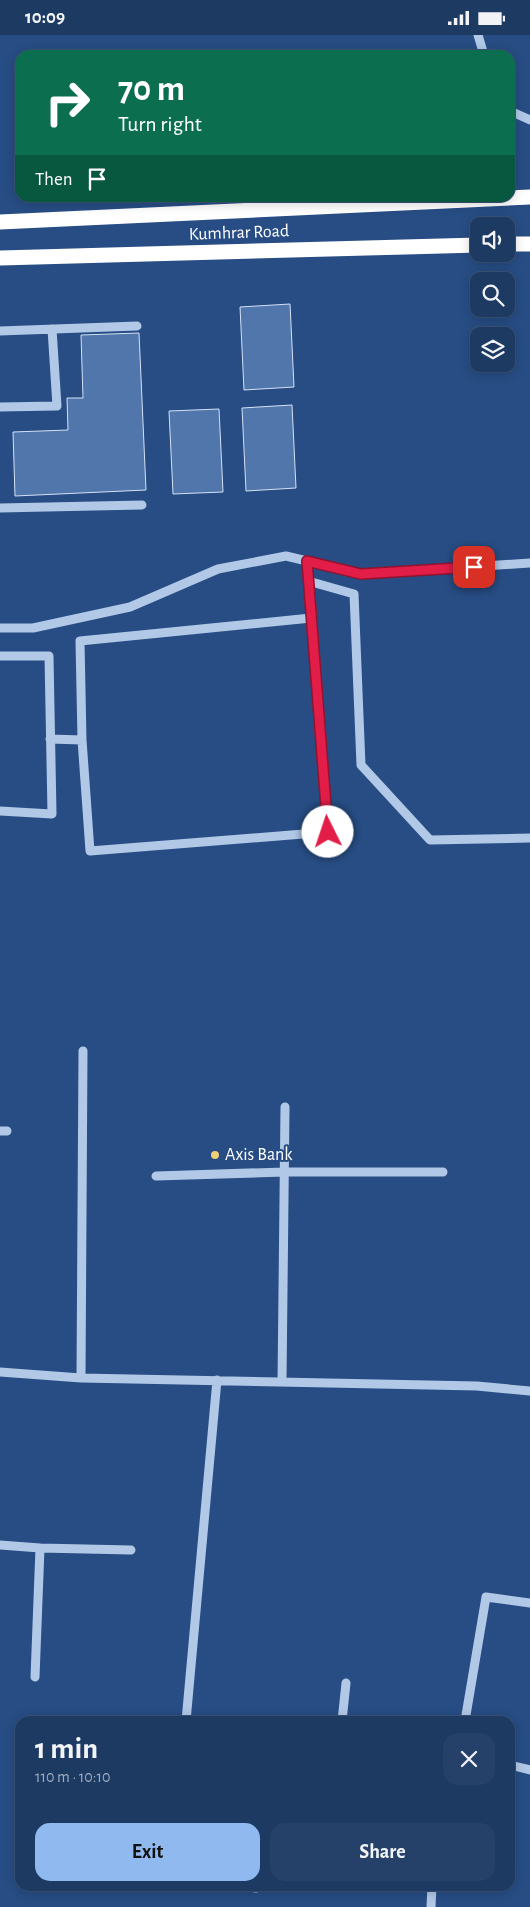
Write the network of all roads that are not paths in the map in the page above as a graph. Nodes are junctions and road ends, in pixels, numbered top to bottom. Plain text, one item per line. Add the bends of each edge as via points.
1 (478, 35) edge
2 (482, 50) edge
3 (515, 113) edge
4 (530, 120) edge
5 (530, 197) edge
6 (515, 198) edge
7 (424, 202) edge
8 (0, 222) edge
9 (515, 244) edge
10 (530, 244) edge
11 (470, 245) edge
12 (0, 258) edge
13 (137, 326) dead end
14 (52, 329) junction
15 (0, 331) edge
16 (0, 407) edge
17 (142, 505) dead end
18 (0, 508) edge
19 (307, 561) junction
20 (530, 563) edge
21 (308, 581) junction
22 (311, 618) junction
23 (0, 628) edge
24 (0, 656) edge
25 (50, 739) junction
26 (82, 740) junction
27 (0, 811) edge
28 (530, 839) edge
29 (83, 1051) dead end
30 (285, 1107) dead end
31 (284, 1172) junction
32 (443, 1172) dead end
33 (156, 1176) dead end
34 (0, 1372) edge
35 (81, 1378) junction
36 (217, 1380) junction
37 (282, 1382) junction
38 (530, 1391) edge
39 (0, 1545) edge
40 (40, 1548) junction
41 (131, 1550) dead end
42 (530, 1603) edge
43 (35, 1677) dead end
44 (346, 1683) dead end
45 (186, 1716) edge
46 (343, 1716) edge
47 (466, 1716) edge
48 (515, 1766) edge
49 (530, 1770) edge
50 (432, 1891) edge
51 (431, 1907) edge

1 - 2 street
3 - 4 street
5 - 6 highway, Kumhrar Road
7 - 8 highway, Kumhrar Road
9 - 10 highway
11 - 12 highway, Kumhrar Road
13 - 14 street
14 - 15 street
14 - 16 street via 57,406
17 - 18 street
19 - 20 street via 361,574
19 - 21 street
19 - 23 street via 286,556 218,569 130,607 34,628
21 - 22 street
21 - 28 street via 354,594 360,765 430,840
22 - 26 street via 80,641
22 - 26 street via 328,832 90,851
24 - 25 street via 49,655
25 - 26 street
25 - 27 street via 52,815
29 - 35 street
30 - 31 street
31 - 32 street
31 - 33 street
31 - 37 street
34 - 35 street
35 - 36 street
36 - 37 street
36 - 45 street
37 - 38 street via 477,1386
39 - 40 street
40 - 41 street
40 - 43 street
42 - 47 street via 486,1597
44 - 46 street
48 - 49 street
50 - 51 street

